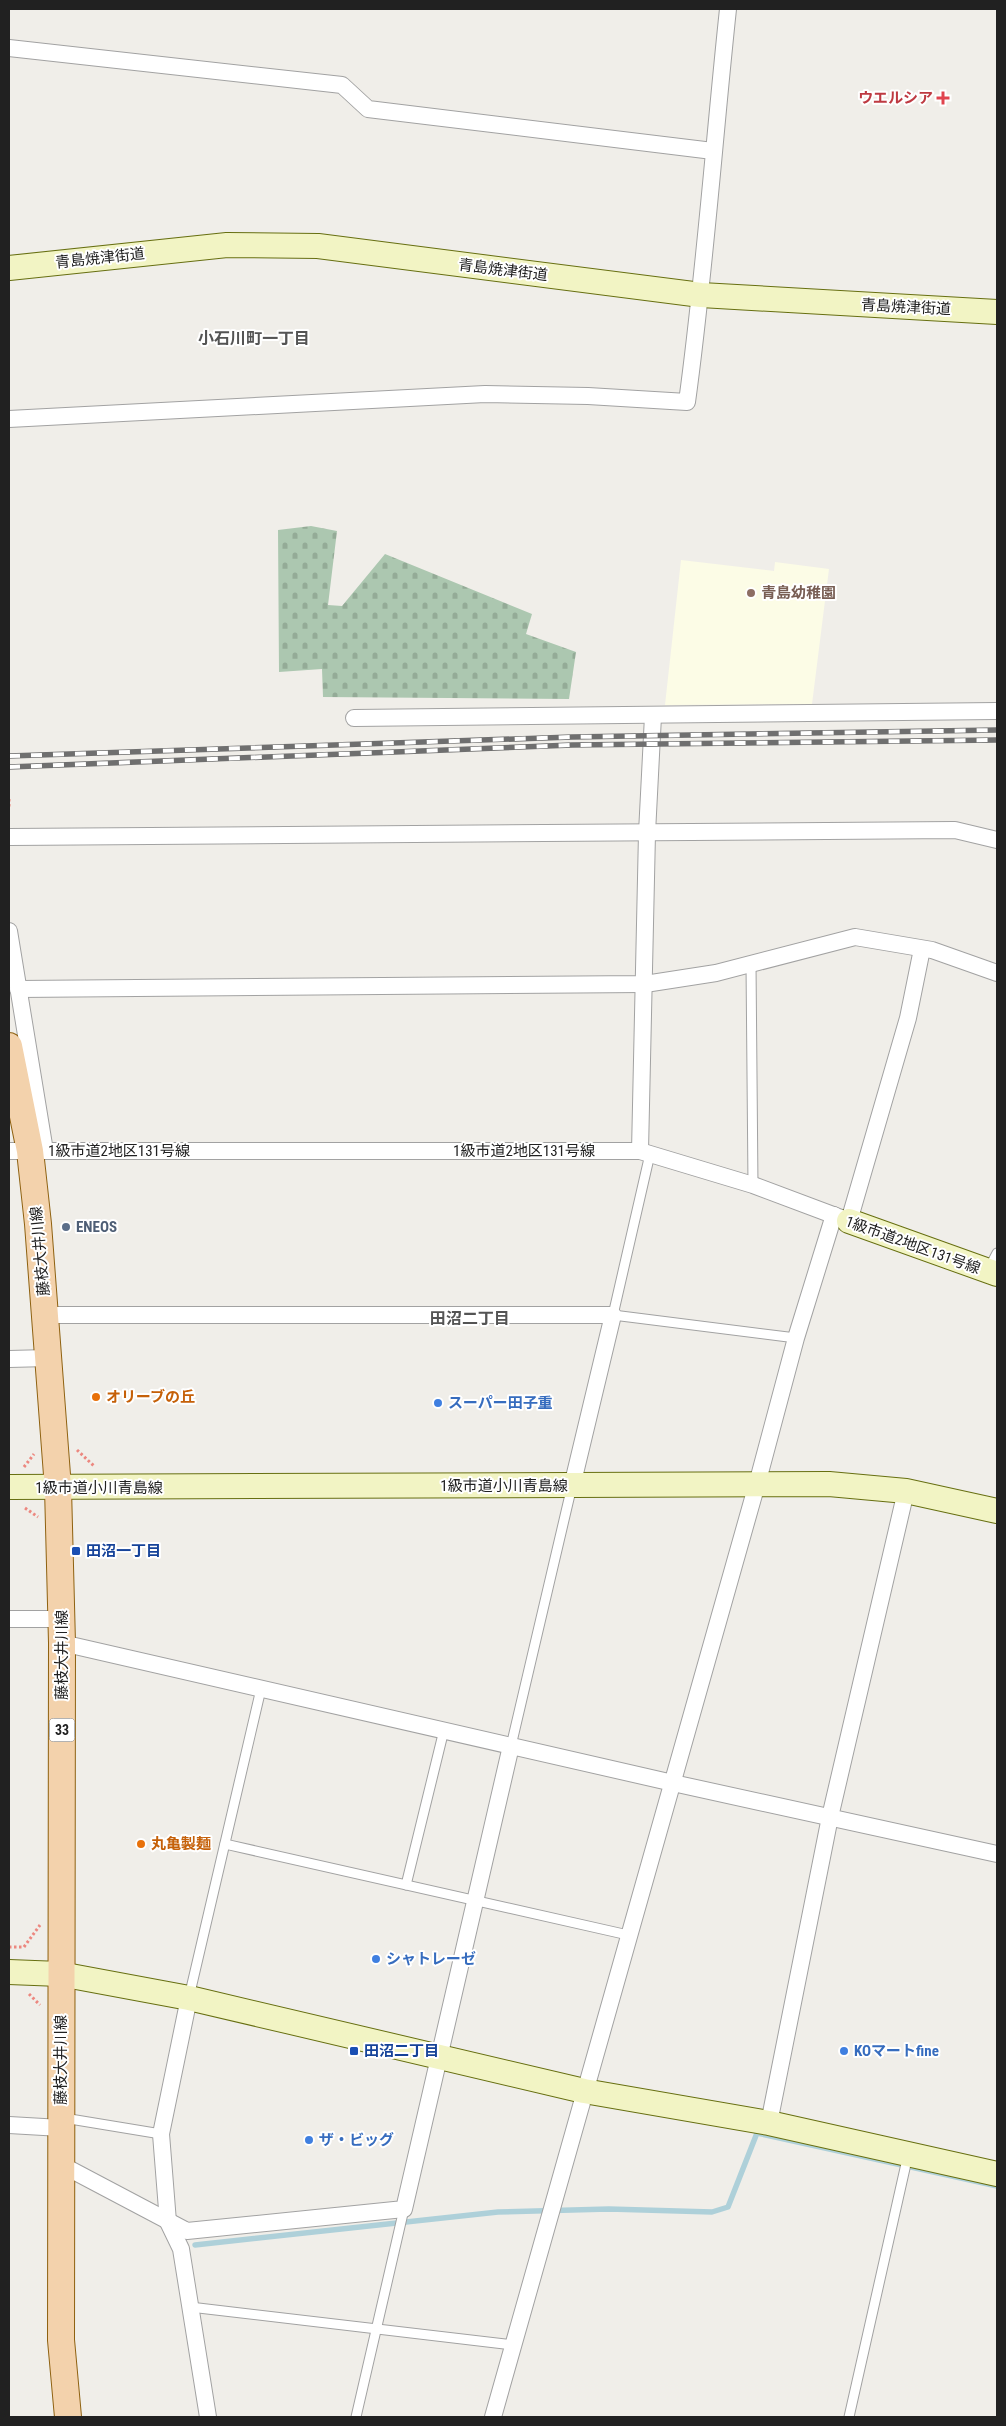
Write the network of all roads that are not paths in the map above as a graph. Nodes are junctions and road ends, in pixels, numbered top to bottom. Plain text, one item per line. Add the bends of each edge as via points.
1 (728, 9) edge
2 (9, 48) edge
3 (713, 151) junction
4 (9, 268) edge
5 (702, 294) junction
6 (997, 312) edge
7 (9, 419) edge
8 (997, 711) edge
9 (653, 716) junction
10 (354, 718) dead end
11 (647, 833) junction
12 (9, 837) edge
13 (997, 840) edge
14 (9, 931) edge
15 (922, 949) junction
16 (751, 964) junction
17 (997, 973) edge
18 (645, 984) junction
19 (18, 989) junction
20 (9, 1046) edge
21 (28, 1151) edge
22 (645, 1152) junction
23 (753, 1185) junction
24 (842, 1218) junction
25 (994, 1266) edge
26 (45, 1315) junction
27 (613, 1315) junction
28 (796, 1338) junction
29 (48, 1358) junction
30 (9, 1359) edge
31 (757, 1484) junction
32 (572, 1486) junction
33 (9, 1487) edge
34 (58, 1488) junction
35 (906, 1491) junction
36 (997, 1511) edge
37 (9, 1619) edge
38 (62, 1631) junction
39 (261, 1688) junction
40 (444, 1730) junction
41 (511, 1746) junction
42 (672, 1783) junction
43 (830, 1817) junction
44 (225, 1844) junction
45 (997, 1854) edge
46 (406, 1885) junction
47 (475, 1900) junction
48 (628, 1935) junction
49 (9, 1972) edge
50 (60, 1974) junction
51 (189, 1998) junction
52 (440, 2056) junction
53 (584, 2091) junction
54 (61, 2123) junction
55 (769, 2123) junction
56 (9, 2124) edge
57 (161, 2134) junction
58 (908, 2154) junction
59 (62, 2165) junction
60 (997, 2174) edge
61 (404, 2209) junction
62 (168, 2222) junction
63 (190, 2307) junction
64 (376, 2328) junction
65 (513, 2345) junction
66 (68, 2417) edge
67 (208, 2417) edge
68 (356, 2417) edge
69 (493, 2417) edge
70 (849, 2417) edge

1 - 3 street
2 - 3 street via 342,85 368,109
3 - 5 street
4 - 5 street, 青島焼津街道 via 227,245 318,246
5 - 6 street, 青島焼津街道
5 - 7 street via 688,402 485,394
8 - 9 street
9 - 10 street
9 - 11 street
11 - 12 street
11 - 13 street via 955,830
11 - 18 street
14 - 19 street
15 - 16 street via 855,937
15 - 17 street
15 - 24 street via 908,1018
16 - 18 street
16 - 23 lane
18 - 19 street
18 - 22 street
19 - 21 street
20 - 21 main road, 藤枝大井川線 / 33
21 - 22 street, 1級市道2地区131号線
21 - 26 main road, 藤枝大井川線 / 33
22 - 23 street, 1級市道2地区131号線
22 - 27 lane
23 - 24 street, 1級市道2地区131号線
24 - 25 street, 1級市道2地区131号線
24 - 28 street
26 - 27 street
26 - 29 main road, 藤枝大井川線 / 33
27 - 28 lane
27 - 32 street
28 - 31 street
29 - 30 street
29 - 34 main road, 藤枝大井川線 / 33
31 - 32 street, 1級市道小川青島線
31 - 35 street, 1級市道小川青島線 via 829,1484
31 - 42 street
32 - 34 street, 1級市道小川青島線
32 - 41 lane
33 - 34 street, 1級市道小川青島線
34 - 38 main road, 藤枝大井川線 / 33
35 - 36 street, 1級市道小川青島線
35 - 43 street
37 - 38 street
38 - 39 street
38 - 50 main road, 藤枝大井川線 / 33
39 - 40 street
39 - 44 lane
40 - 41 street
40 - 46 lane
41 - 42 street
41 - 47 street
42 - 43 street
42 - 48 street
43 - 45 street
43 - 55 street
44 - 46 lane
44 - 51 lane
46 - 47 lane
47 - 48 lane
47 - 52 street
48 - 53 street
49 - 50 street
50 - 51 street
50 - 54 main road, 藤枝大井川線 / 33
51 - 52 street
51 - 57 street
52 - 53 street
52 - 61 street
53 - 55 street
53 - 65 street
54 - 56 street
54 - 57 lane
54 - 59 main road, 藤枝大井川線 / 33
55 - 58 street
57 - 62 street
58 - 60 street
58 - 70 lane
59 - 62 street
59 - 66 main road, 藤枝大井川線 / 33 via 61,2340
61 - 62 street via 187,2230
61 - 64 lane
62 - 63 street via 180,2249
63 - 64 lane
63 - 67 street
64 - 65 lane
64 - 68 lane
65 - 69 street

